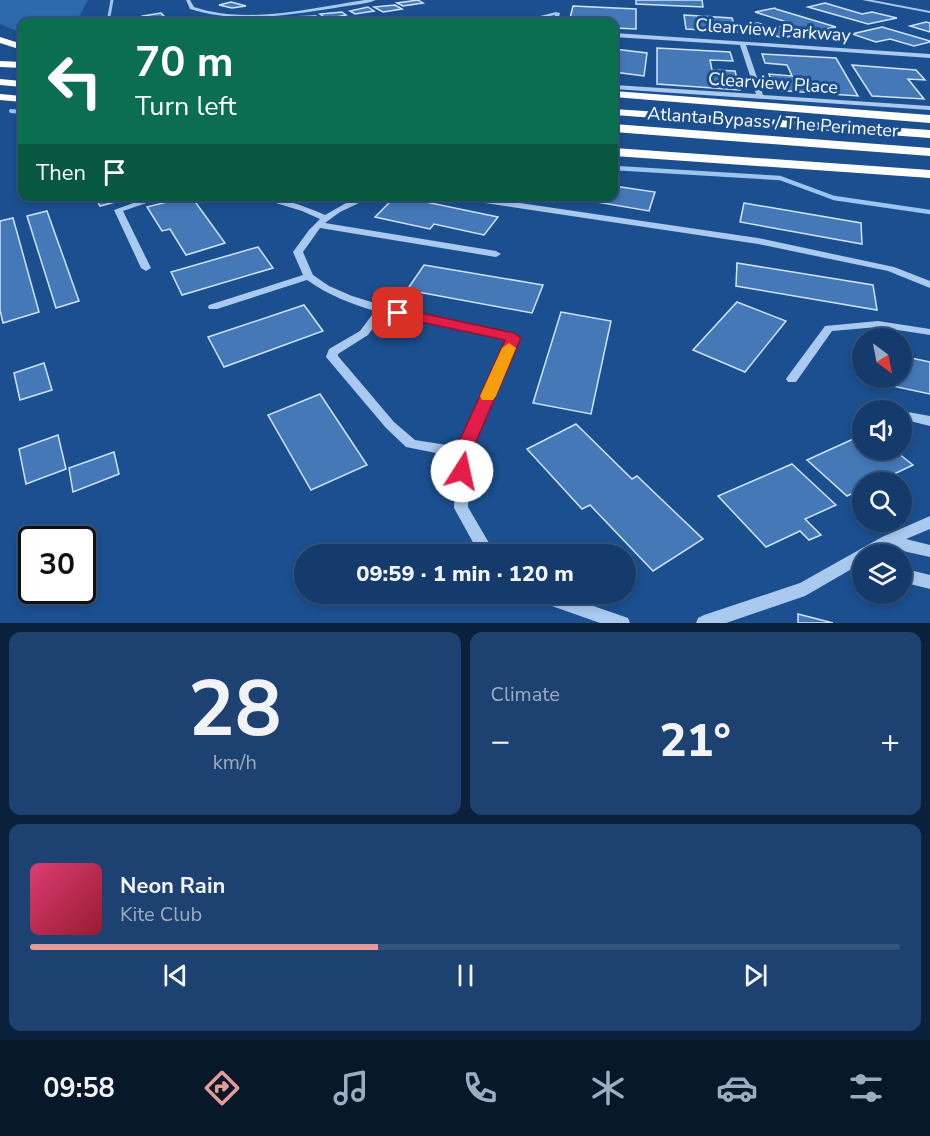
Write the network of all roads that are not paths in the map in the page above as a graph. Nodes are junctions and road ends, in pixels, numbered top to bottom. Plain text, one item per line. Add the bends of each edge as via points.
1 (188, 0) edge
2 (374, 0) edge
3 (864, 0) edge
4 (930, 12) edge
5 (535, 18) edge
6 (557, 18) edge
7 (618, 35) edge
8 (0, 40) edge
9 (742, 43) junction
10 (18, 46) edge
11 (0, 48) edge
12 (18, 52) edge
13 (0, 56) edge
14 (930, 56) edge
15 (18, 58) edge
16 (0, 64) edge
17 (18, 65) edge
18 (0, 70) edge
19 (18, 72) edge
20 (0, 82) edge
21 (642, 82) dead end
22 (18, 84) edge
23 (618, 87) edge
24 (646, 90) junction
25 (618, 94) edge
26 (0, 97) edge
27 (760, 97) junction
28 (18, 99) edge
29 (618, 100) edge
30 (930, 108) edge
31 (618, 112) edge
32 (930, 119) edge
33 (820, 126) junction
34 (618, 128) edge
35 (930, 134) edge
36 (618, 140) edge
37 (618, 152) edge
38 (930, 152) edge
39 (930, 162) edge
40 (930, 174) edge
41 (146, 201) edge
42 (275, 201) edge
43 (356, 201) edge
44 (485, 201) edge
45 (322, 221) junction
46 (496, 254) dead end
47 (146, 268) dead end
48 (309, 276) junction
49 (930, 285) edge
50 (213, 307) dead end
51 (382, 308) junction
52 (930, 332) edge
53 (792, 379) dead end
54 (912, 417) edge
55 (930, 421) edge
56 (463, 453) junction
57 (930, 522) edge
58 (887, 541) junction
59 (482, 544) edge
60 (882, 544) edge
61 (930, 550) edge
62 (852, 563) edge
63 (912, 578) edge
64 (930, 582) edge
65 (567, 604) edge
66 (622, 623) edge
67 (704, 623) edge

1 - 2 street via 200,12 235,16
3 - 4 street
5 - 6 street via 558,13
7 - 9 street, Clearview Parkway
8 - 10 highway
9 - 14 street, Clearview Parkway
9 - 27 street
11 - 12 highway
13 - 15 highway
16 - 17 highway
18 - 19 highway
20 - 22 highway
21 - 24 street
23 - 24 street, Clearview Place
24 - 27 street, Clearview Place
25 - 32 highway
26 - 28 highway
27 - 30 street, Clearview Place
29 - 33 highway via 766,114
31 - 33 highway, Atlanta Bypass / The Perimeter
33 - 35 highway, Atlanta Bypass / The Perimeter
34 - 38 highway, Atlanta Bypass / The Perimeter
36 - 39 highway
37 - 40 highway
41 - 47 street via 117,210
42 - 45 street via 305,209
43 - 45 street via 334,209
44 - 49 street via 758,241 891,269
45 - 46 street
45 - 48 street via 298,252
48 - 50 street
48 - 51 street via 332,293
51 - 56 street via 364,333 333,352 332,357 411,444
51 - 56 street via 514,338
52 - 53 street via 878,324 830,328
54 - 55 street
56 - 59 street via 461,508
57 - 58 street
58 - 60 street
58 - 61 street
62 - 67 street via 805,589
63 - 64 street
65 - 66 street

